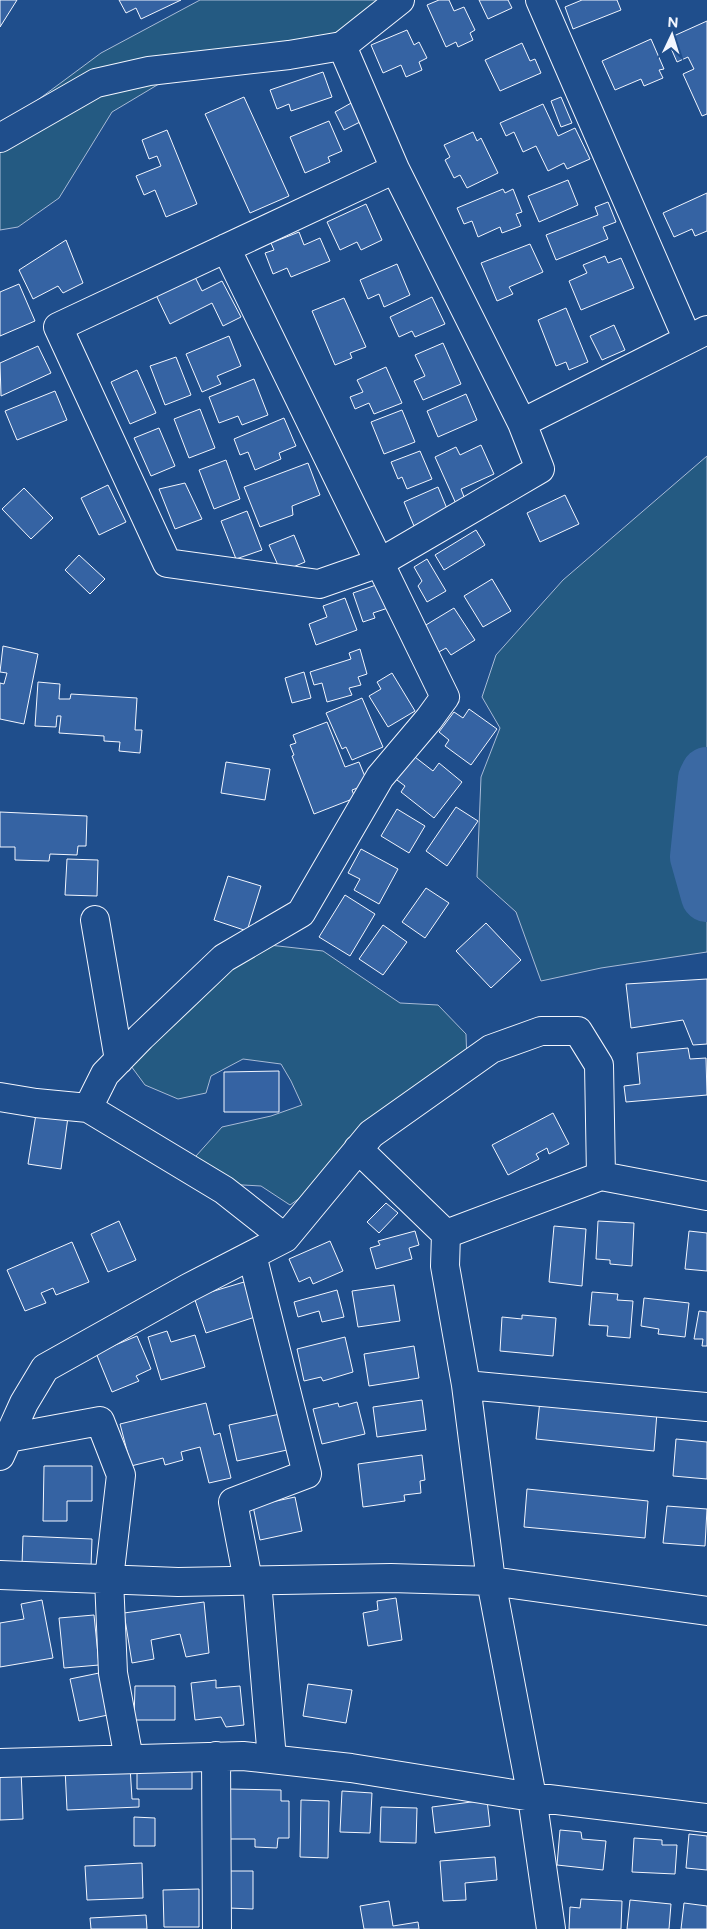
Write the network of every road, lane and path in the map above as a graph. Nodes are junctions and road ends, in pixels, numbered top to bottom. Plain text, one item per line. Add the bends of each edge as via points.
1 (400, 0) edge
2 (540, 0) edge
3 (342, 46) junction
4 (0, 138) edge
5 (395, 168) junction
6 (226, 248) junction
7 (697, 334) edge
8 (522, 423) junction
9 (379, 563) junction
10 (95, 920) dead end
11 (119, 1060) junction
12 (0, 1097) edge
13 (88, 1108) junction
14 (358, 1150) junction
15 (601, 1176) junction
16 (707, 1196) edge
17 (446, 1234) junction
18 (285, 1238) junction
19 (252, 1255) junction
20 (466, 1385) junction
21 (707, 1407) edge
22 (4, 1447) edge
23 (0, 1574) edge
24 (109, 1580) junction
25 (252, 1581) junction
26 (491, 1581) junction
27 (707, 1611) edge
28 (216, 1756) junction
29 (129, 1759) junction
30 (272, 1759) junction
31 (0, 1763) edge
32 (532, 1797) junction
33 (707, 1818) edge
34 (217, 1929) edge
35 (551, 1929) edge

1 - 3 street
2 - 7 street
3 - 4 street via 149,71 96,83
3 - 5 street
5 - 6 street
5 - 8 street
6 - 9 street
6 - 9 street via 58,327 167,563 319,584
7 - 8 street
8 - 9 street via 540,469
9 - 11 street via 445,697 380,777 301,913 224,958
10 - 11 street
11 - 13 street via 105,1074
12 - 13 street
13 - 18 street via 224,1190
14 - 15 street via 371,1134 491,1049 541,1031 578,1031 599,1065
14 - 17 street
14 - 18 street
15 - 16 street
15 - 17 street
17 - 20 street via 445,1266
18 - 19 street
19 - 22 street via 45,1368 24,1403
19 - 25 street via 307,1474 233,1502
20 - 21 street
20 - 26 street
22 - 24 street via 100,1421 121,1475
23 - 24 street
24 - 25 street
24 - 29 street via 113,1673
25 - 26 street via 391,1578
25 - 30 street
26 - 27 street
26 - 32 street
28 - 29 street
28 - 30 street
28 - 34 street
29 - 31 street
30 - 32 street
32 - 33 street
32 - 35 street

